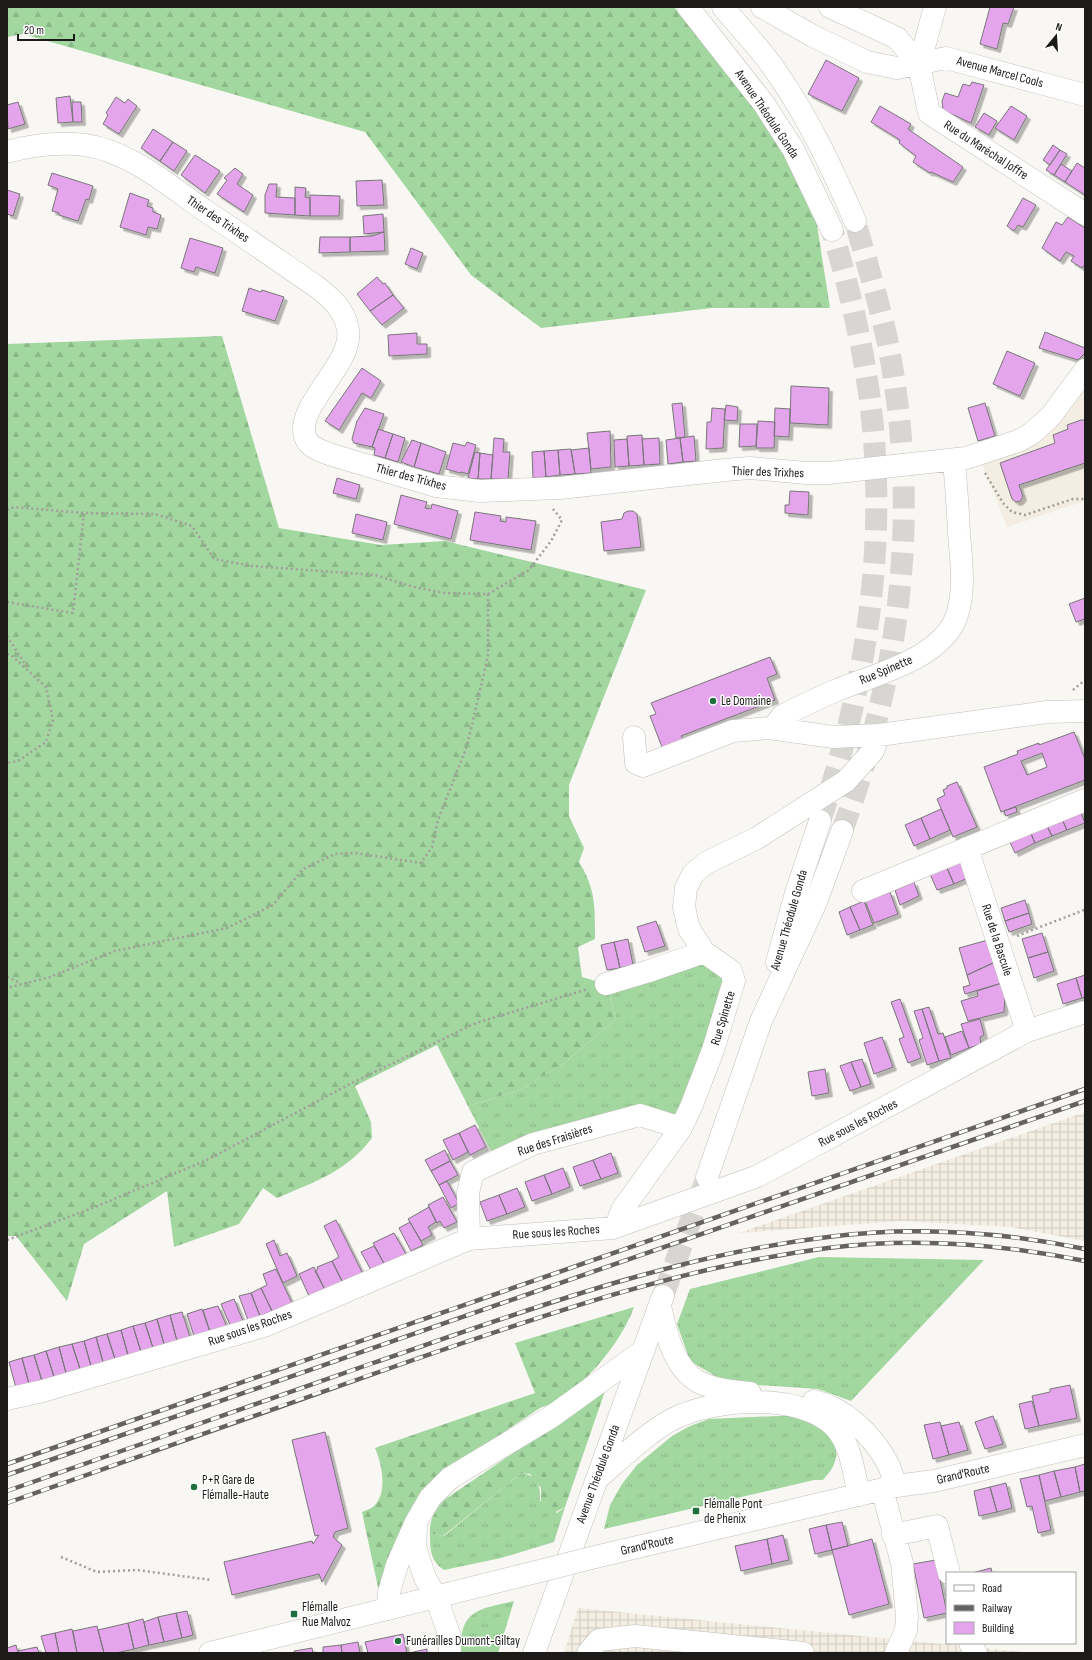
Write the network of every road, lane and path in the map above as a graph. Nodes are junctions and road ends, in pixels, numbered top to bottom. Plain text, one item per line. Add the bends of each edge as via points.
1 (688, 7) edge
2 (723, 7) edge
3 (762, 7) edge
4 (830, 7) edge
5 (935, 7) edge
6 (920, 65) junction
7 (1085, 95) edge
8 (7, 152) edge
9 (1085, 214) edge
10 (854, 221) tunnel mouth
11 (832, 230) tunnel mouth
12 (1085, 370) edge
13 (979, 454) junction
14 (954, 460) junction
15 (1085, 499) edge
16 (7, 510) edge
17 (556, 511) dead end
18 (84, 514) junction
19 (488, 594) junction
20 (7, 602) edge
21 (7, 636) edge
22 (7, 654) edge
23 (30, 670) junction
24 (1085, 711) edge
25 (776, 729) junction
26 (879, 735) junction
27 (634, 737) dead end
28 (7, 762) edge
29 (1085, 800) edge
30 (820, 820) tunnel mouth
31 (842, 831) tunnel mouth
32 (966, 848) junction
33 (863, 891) dead end
34 (1085, 914) edge
35 (998, 944) junction
36 (704, 952) junction
37 (7, 977) edge
38 (20, 983) junction
39 (606, 984) joint
40 (7, 988) edge
41 (1085, 1012) edge
42 (762, 1021) junction
43 (1027, 1031) junction
44 (681, 1128) junction
45 (707, 1177) tunnel mouth
46 (616, 1226) junction
47 (469, 1239) junction
48 (7, 1240) edge
49 (644, 1350) junction
50 (7, 1399) edge
51 (1085, 1445) edge
52 (596, 1479) junction
53 (889, 1488) junction
54 (859, 1495) junction
55 (416, 1522) junction
56 (893, 1535) junction
57 (61, 1557) dead end
58 (949, 1572) edge
59 (211, 1580) dead end
60 (436, 1597) junction
61 (388, 1609) junction
62 (971, 1644) edge
63 (242, 1650) edge
64 (210, 1653) edge
65 (450, 1653) edge
66 (534, 1653) edge
67 (588, 1653) edge
68 (803, 1653) edge
69 (896, 1653) edge
70 (976, 1653) edge

1 - 11 street, Avenue Théodule Gonda via 789,142
2 - 10 street, Avenue Théodule Gonda via 775,70 808,123 832,168
3 - 6 street, Avenue Marcel Cools via 813,36 867,62 897,68
4 - 6 street via 897,38
5 - 6 street
6 - 7 street, Avenue Marcel Cools via 946,58
6 - 9 street, Rue du Maréchal Joffre via 929,113
8 - 14 street, Thier des Trixhes via 61,144 86,145 119,156 155,176 332,298 343,313 349,332 346,347 310,410 304,426 307,440 316,449 332,455 436,486 493,491 560,488 737,469 829,473
12 - 13 street, Thier des Trixhes via 1042,426 1018,441
13 - 14 street, Thier des Trixhes
13 - 15 path via 984,472 1003,503 1012,512 1025,515 1073,499
14 - 25 street, Rue Spinette via 962,576 960,603 949,630 930,648 908,662 836,690 782,716
16 - 18 path via 14,507
17 - 19 path via 562,520 551,541 529,570
18 - 19 path via 155,514 192,526 214,559 252,566 375,575 445,593
18 - 20 path via 73,613
19 - 38 path via 488,656 467,746 438,820 432,847 421,862 355,853 335,854 303,869 273,905 228,928 114,951 50,977
21 - 23 path
22 - 23 path
23 - 28 path via 46,687 53,720 46,742 18,761
24 - 26 street via 1047,712
25 - 26 street via 833,737
25 - 27 street via 732,731 643,766 636,763
26 - 36 street, Rue Spinette via 873,751 846,781 757,838 706,863 693,874 686,888 684,907 690,929
29 - 32 street
30 - 42 street, Avenue Théodule Gonda via 796,893
31 - 42 street, Avenue Théodule Gonda via 816,902
32 - 33 street
32 - 35 street, Rue de la Bascule
34 - 35 path via 1084,910
35 - 43 street, Rue de la Bascule
36 - 39 street
36 - 44 street, Rue Spinette via 731,970 734,981 713,1050
37 - 38 path
38 - 40 path
39 - 48 path via 476,1023 350,1084 207,1160 95,1207
41 - 43 street, Rue sous les Roches
42 - 45 street, Avenue Théodule Gonda
43 - 46 street, Rue sous les Roches via 758,1176
44 - 46 street, Rue Spinette via 622,1210
44 - 47 street, Rue des Fraisières via 640,1115 533,1144 472,1172 468,1193
46 - 47 street, Rue sous les Roches
47 - 50 street, Rue sous les Roches via 267,1324 42,1391
49 - 52 street, Avenue Théodule Gonda
49 - 53 street, Avenue Théodule Gonda via 661,1301 668,1340 684,1369 698,1382 722,1390 793,1396 820,1402 843,1414 870,1439 887,1462
49 - 55 street via 551,1416 450,1478 430,1498
51 - 53 street, Grand'Route
52 - 54 street via 672,1419 698,1408 760,1402 796,1407 819,1415 836,1428 845,1444
52 - 66 street, Avenue Théodule Gonda
53 - 54 street, Grand'Route
53 - 56 street
54 - 60 street, Grand'Route, bridge
55 - 60 street via 415,1547 425,1578
55 - 61 street via 390,1587
56 - 58 street via 937,1526
56 - 69 street via 902,1564 907,1616 906,1630
57 - 59 path via 97,1572 137,1570
60 - 61 street, Grand'Route
60 - 65 street via 449,1634
61 - 63 street, Grand'Route
62 - 70 street
63 - 64 street, Grand'Route
67 - 68 street via 599,1640 635,1636

